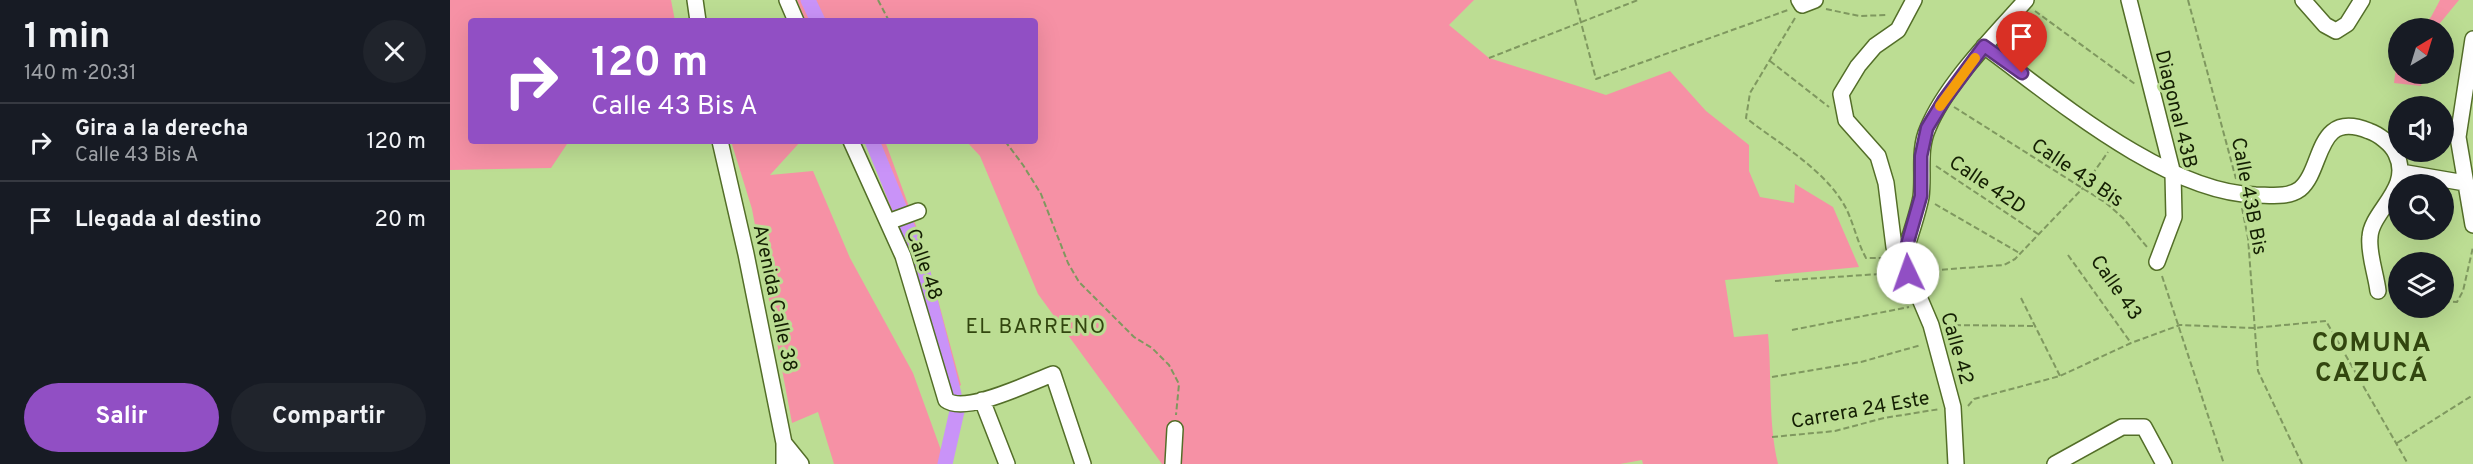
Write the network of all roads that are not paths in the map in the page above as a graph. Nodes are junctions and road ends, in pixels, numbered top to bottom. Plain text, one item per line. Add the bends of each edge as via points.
1 (695, 0) edge
2 (787, 0) edge
3 (1914, 0) edge
4 (2129, 0) edge
5 (2303, 0) edge
6 (2362, 0) edge
7 (2025, 1) edge
8 (698, 18) edge
9 (795, 18) edge
10 (2473, 39) edge
11 (1984, 46) junction
12 (721, 144) edge
13 (852, 144) edge
14 (2401, 172) junction
15 (2173, 174) junction
16 (2465, 183) junction
17 (918, 211) dead end
18 (888, 222) junction
19 (2473, 225) edge
20 (2157, 262) road end
21 (1906, 266) junction
22 (2378, 291) dead end
23 (982, 400) junction
24 (1175, 429) road end
25 (784, 443) junction
26 (784, 464) edge
27 (801, 464) edge
28 (1007, 464) edge
29 (1083, 464) edge
30 (1173, 464) edge
31 (1956, 464) edge
32 (2055, 464) edge
33 (2164, 464) edge

1 - 8 street
2 - 9 street
3 - 21 street, Calle 42 via 1898,30 1875,46 1841,94 1846,120 1878,156 1886,183 1894,247
4 - 15 street, Diagonal 43B
5 - 6 street via 2325,25 2336,31 2347,24
7 - 11 street
10 - 16 street via 2458,137
11 - 15 street via 2116,141
11 - 21 street via 1927,128 1921,156 1921,196
12 - 25 street, Avenida Calle 38
13 - 18 street, Calle 48
14 - 15 street via 2396,153 2375,133 2358,126 2339,128 2323,141 2310,176 2300,189 2287,195 2240,194
14 - 16 street
14 - 22 street via 2370,236
15 - 20 street, Diagonal 43B via 2174,217
16 - 19 street
17 - 18 street
18 - 23 street, Calle 48 via 903,256 943,395 957,404
21 - 31 street, Calle 42 via 1960,407
23 - 28 street
23 - 29 street via 1053,374
24 - 30 street
25 - 26 street, Avenida Calle 38
25 - 27 street
32 - 33 street via 2122,426 2144,427

